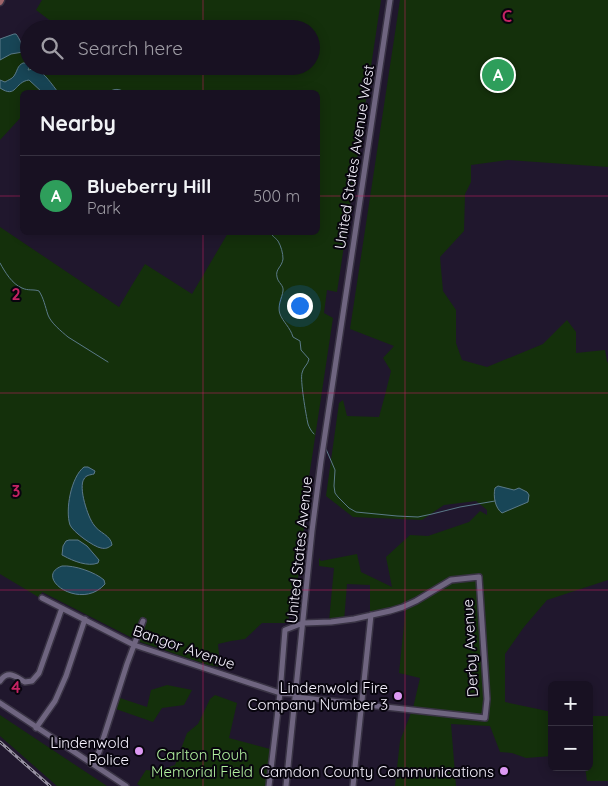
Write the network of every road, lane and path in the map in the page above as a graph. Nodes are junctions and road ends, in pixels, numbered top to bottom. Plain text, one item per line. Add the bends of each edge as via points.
1 (390, 0) edge
2 (342, 317) joint
3 (42, 598) dead end
4 (62, 608) junction
5 (371, 615) junction
6 (85, 619) junction
7 (143, 621) dead end
8 (303, 623) junction
9 (134, 645) junction
10 (0, 681) edge
11 (280, 693) junction
12 (296, 695) junction
13 (0, 703) edge
14 (362, 703) junction
15 (485, 718) joint
16 (36, 728) junction
17 (92, 764) junction
18 (126, 786) edge
19 (269, 786) edge
20 (286, 786) edge
21 (353, 786) edge

1 - 2 street, United States Avenue West
2 - 8 street, United States Avenue via 312,531
3 - 4 street, Bangor Avenue
4 - 6 street, Bangor Avenue
4 - 10 street via 39,673 32,681 25,682 6,675
5 - 8 street
5 - 14 street
5 - 15 street, Derby Avenue via 403,607 451,580 479,577 487,699
6 - 9 street, Bangor Avenue
6 - 16 street via 66,676
7 - 9 street
8 - 11 street, United States Avenue via 286,630
8 - 12 street, United States Avenue
9 - 11 street, Bangor Avenue
9 - 17 street via 99,752
11 - 12 street, Bangor Avenue
11 - 19 street, United States Avenue
12 - 14 street, Bangor Avenue
12 - 20 street, United States Avenue
13 - 16 street
14 - 15 street, Bangor Avenue
14 - 21 street
16 - 17 street
17 - 18 street

